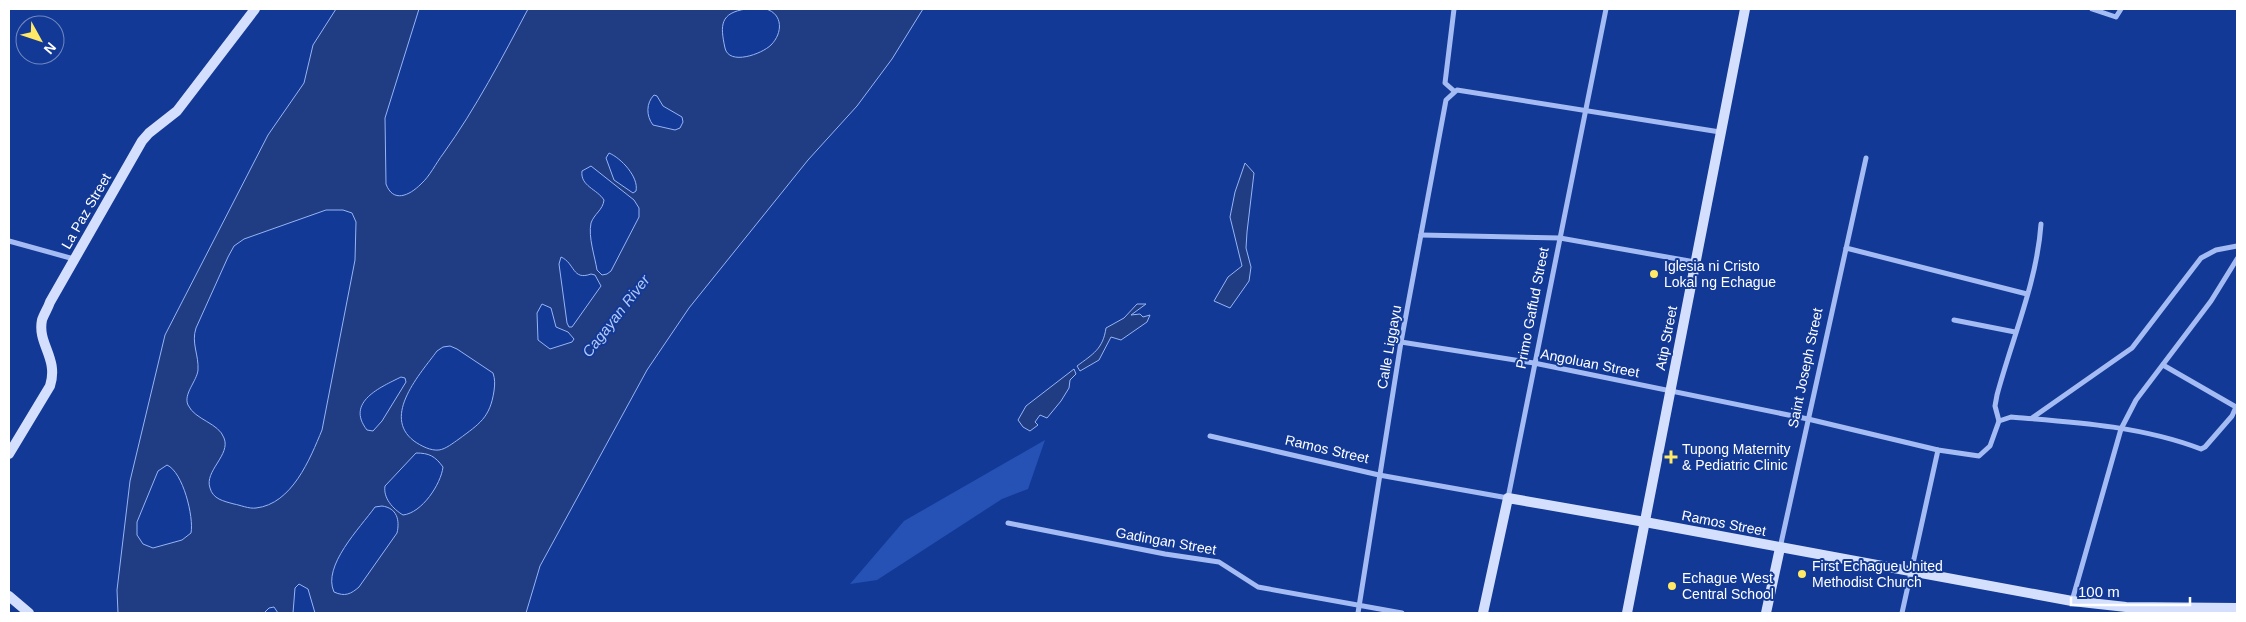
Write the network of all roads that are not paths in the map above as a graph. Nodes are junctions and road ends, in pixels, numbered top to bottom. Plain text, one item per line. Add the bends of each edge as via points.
1 (255, 9) edge
2 (1454, 9) edge
3 (1606, 9) edge
4 (1745, 9) edge
5 (2092, 9) edge
6 (2121, 9) edge
7 (1455, 90) junction
8 (1584, 112) junction
9 (1720, 132) junction
10 (1866, 158) dead end
11 (2041, 224) dead end
12 (1421, 235) junction
13 (1560, 238) junction
14 (9, 241) edge
15 (2237, 246) edge
16 (1846, 248) junction
17 (74, 259) junction
18 (2237, 259) edge
19 (1695, 262) junction
20 (2027, 294) junction
21 (1954, 320) dead end
22 (2015, 332) junction
23 (1401, 342) junction
24 (1534, 363) junction
25 (2163, 365) junction
26 (1670, 390) junction
27 (1808, 419) junction
28 (2032, 419) junction
29 (1999, 421) junction
30 (2121, 429) junction
31 (1210, 436) dead end
32 (1938, 450) junction
33 (9, 454) edge
34 (1379, 475) junction
35 (1508, 498) junction
36 (1645, 522) junction
37 (1008, 523) dead end
38 (1780, 548) junction
39 (1910, 570) junction
40 (9, 596) edge
41 (2072, 601) junction
42 (1359, 605) junction
43 (2237, 608) edge
44 (29, 613) edge
45 (1358, 613) edge
46 (1402, 613) edge
47 (1483, 613) edge
48 (1627, 613) edge
49 (1766, 613) edge
50 (1902, 613) edge

1 - 17 main road, La Paz Street via 177,111 142,141
2 - 7 street via 1445,83
3 - 8 street, Primo Gaffud Street
4 - 9 main road, Atip Street
5 - 6 street via 2116,17
7 - 8 street
7 - 12 street, Calle Liggayu via 1446,100
8 - 9 street
8 - 13 street, Primo Gaffud Street
9 - 19 main road, Atip Street
10 - 16 street, Saint Joseph Street
11 - 20 street
12 - 13 street
12 - 23 street, Calle Liggayu
13 - 19 street
13 - 24 street, Primo Gaffud Street
14 - 17 street
15 - 28 street via 2216,250 2201,258 2132,348
16 - 20 street
16 - 27 street, Saint Joseph Street
17 - 33 main road, La Paz Street via 42,320 43,336 54,367 50,386
18 - 25 street via 2211,301
19 - 26 main road, Atip Street
20 - 22 street
21 - 22 street
22 - 29 street via 1995,406
23 - 24 street, Angoluan Street
23 - 34 street, Calle Liggayu
24 - 26 street, Angoluan Street
24 - 35 street, Primo Gaffud Street
25 - 30 street via 2136,400
25 - 30 street via 2234,405 2235,411 2201,448
26 - 27 street, Angoluan Street
26 - 36 main road, Atip Street
27 - 32 street, Angoluan Street
27 - 38 street, Saint Joseph Street
28 - 29 street via 2010,417
28 - 30 street
29 - 32 street, Angoluan Street via 1990,446 1979,456
30 - 41 street
31 - 34 street, Ramos Street
32 - 39 street
34 - 35 street, Ramos Street
34 - 42 street, Calle Liggayu
35 - 36 main road, Ramos Street
35 - 47 main road, Primo Gaffud Street
36 - 38 main road, Ramos Street
36 - 48 main road, Atip Street
37 - 42 street, Gadingan Street via 1219,562 1258,587
38 - 39 main road, Ramos Street
38 - 49 main road, Saint Joseph Street
39 - 41 main road, Ramos Street
39 - 50 street
40 - 44 main road
41 - 43 main road, Ramos Street via 2126,607
42 - 45 street, Calle Liggayu
42 - 46 street, Gadingan Street

